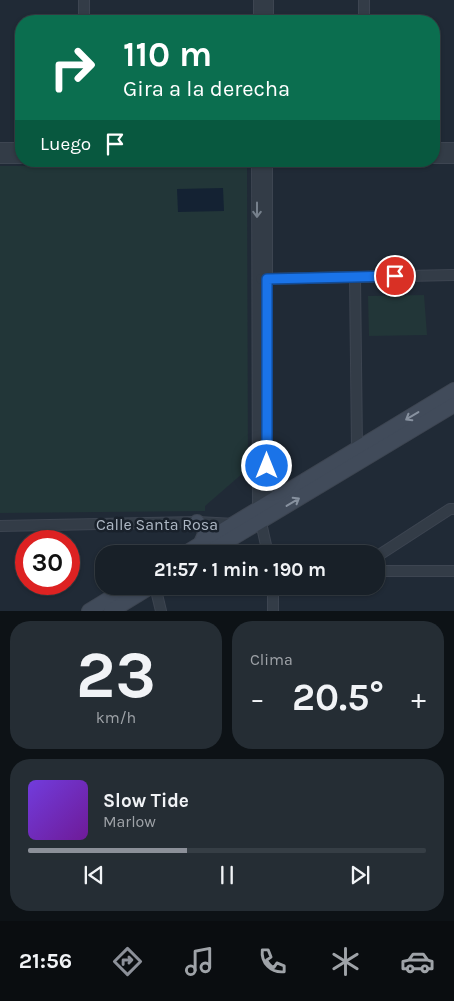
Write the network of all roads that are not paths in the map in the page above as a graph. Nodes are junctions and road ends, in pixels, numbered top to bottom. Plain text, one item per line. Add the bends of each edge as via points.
1 (84, 0) edge
2 (259, 0) edge
3 (268, 0) edge
4 (364, 0) edge
5 (84, 15) edge
6 (259, 15) edge
7 (268, 15) edge
8 (364, 15) edge
9 (0, 148) edge
10 (15, 148) edge
11 (440, 148) edge
12 (454, 148) edge
13 (0, 158) edge
14 (15, 158) edge
15 (440, 158) edge
16 (454, 158) edge
17 (257, 167) edge
18 (267, 167) edge
19 (454, 275) edge
20 (355, 277) junction
21 (262, 279) junction
22 (454, 390) edge
23 (454, 405) edge
24 (360, 455) junction
25 (454, 509) edge
26 (261, 515) junction
27 (197, 522) junction
28 (232, 524) junction
29 (0, 526) edge
30 (204, 545) edge
31 (208, 545) edge
32 (210, 545) edge
33 (266, 545) edge
34 (385, 552) edge
35 (385, 571) edge
36 (454, 571) edge
37 (115, 595) edge
38 (139, 595) edge
39 (157, 595) edge
40 (273, 595) edge
41 (89, 611) edge
42 (111, 611) edge
43 (161, 611) edge
44 (273, 611) edge

1 - 5 street
2 - 6 street
3 - 7 street
4 - 8 street
9 - 10 street
11 - 12 street
13 - 14 street
15 - 16 street
17 -> 21 street
18 - 21 street
19 - 20 street
20 - 21 street
20 - 24 street
21 - 26 street
22 -> 24 street
23 - 24 street
24 - 26 street
25 - 34 street
26 - 28 street
26 - 32 street
26 - 33 street
27 - 28 street, Calle Santa Rosa
27 - 29 street, Calle Santa Rosa
27 - 30 street via 205,530
28 - 31 street
35 - 36 street
37 - 41 street
38 - 42 street
39 - 43 street
40 - 44 street

